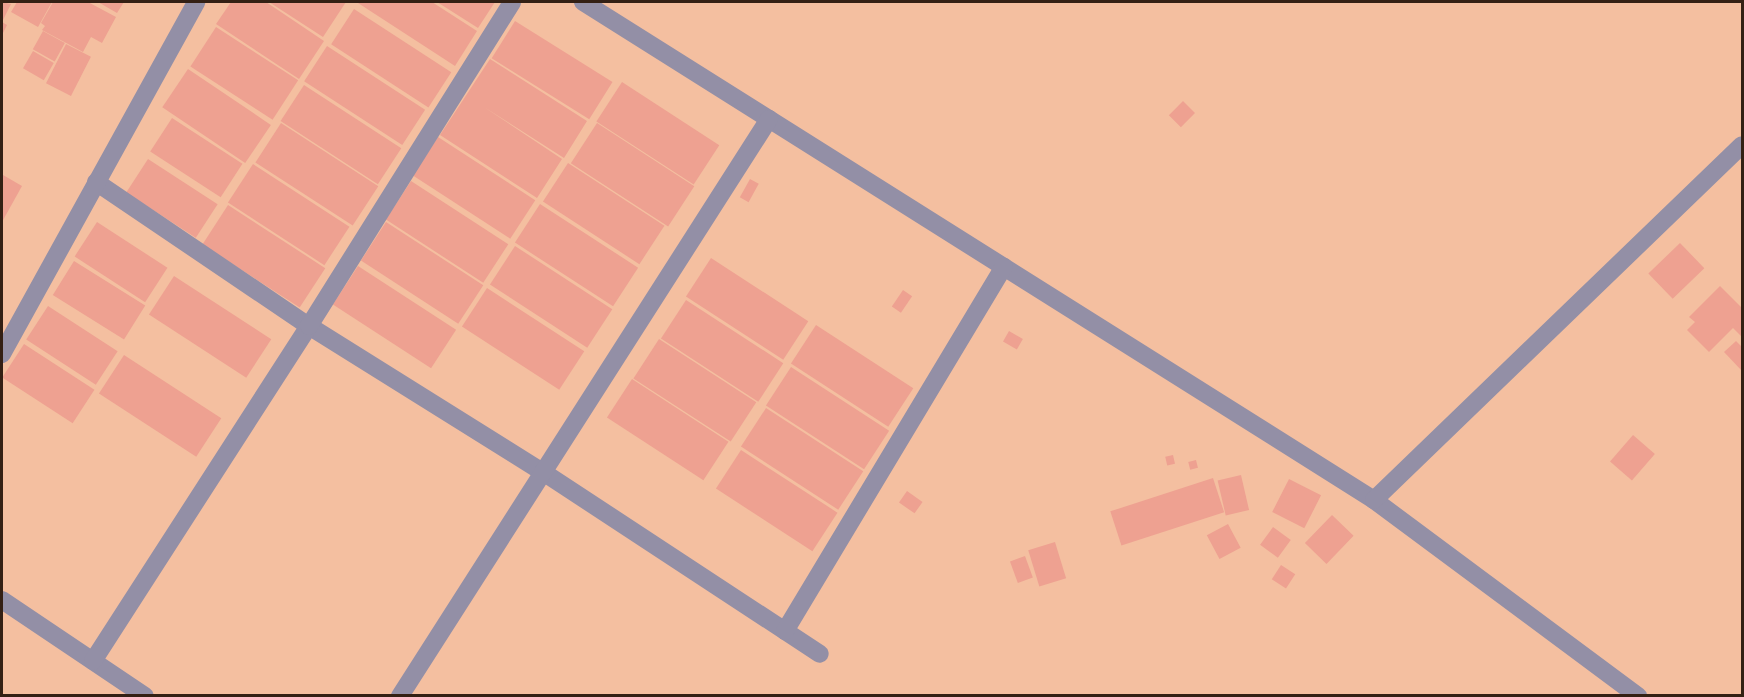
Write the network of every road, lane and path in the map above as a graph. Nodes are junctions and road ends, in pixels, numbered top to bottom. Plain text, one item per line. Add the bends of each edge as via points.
1 (196, 2) edge
2 (512, 2) edge
3 (583, 2) edge
4 (769, 119) junction
5 (1743, 145) edge
6 (96, 182) junction
7 (1004, 267) junction
8 (309, 326) junction
9 (2, 354) edge
10 (543, 472) junction
11 (1374, 500) junction
12 (2, 600) edge
13 (785, 631) junction
14 (820, 654) dead end
15 (93, 661) junction
16 (145, 696) edge
17 (400, 696) edge
18 (1638, 696) edge

1 - 6 street
2 - 8 street
3 - 4 street
4 - 7 street
4 - 10 street
5 - 11 street
6 - 8 street
6 - 9 street
7 - 11 street
7 - 13 street
8 - 10 street
8 - 15 street
10 - 13 street
10 - 17 street
11 - 18 street
12 - 15 street
13 - 14 street
15 - 16 street

